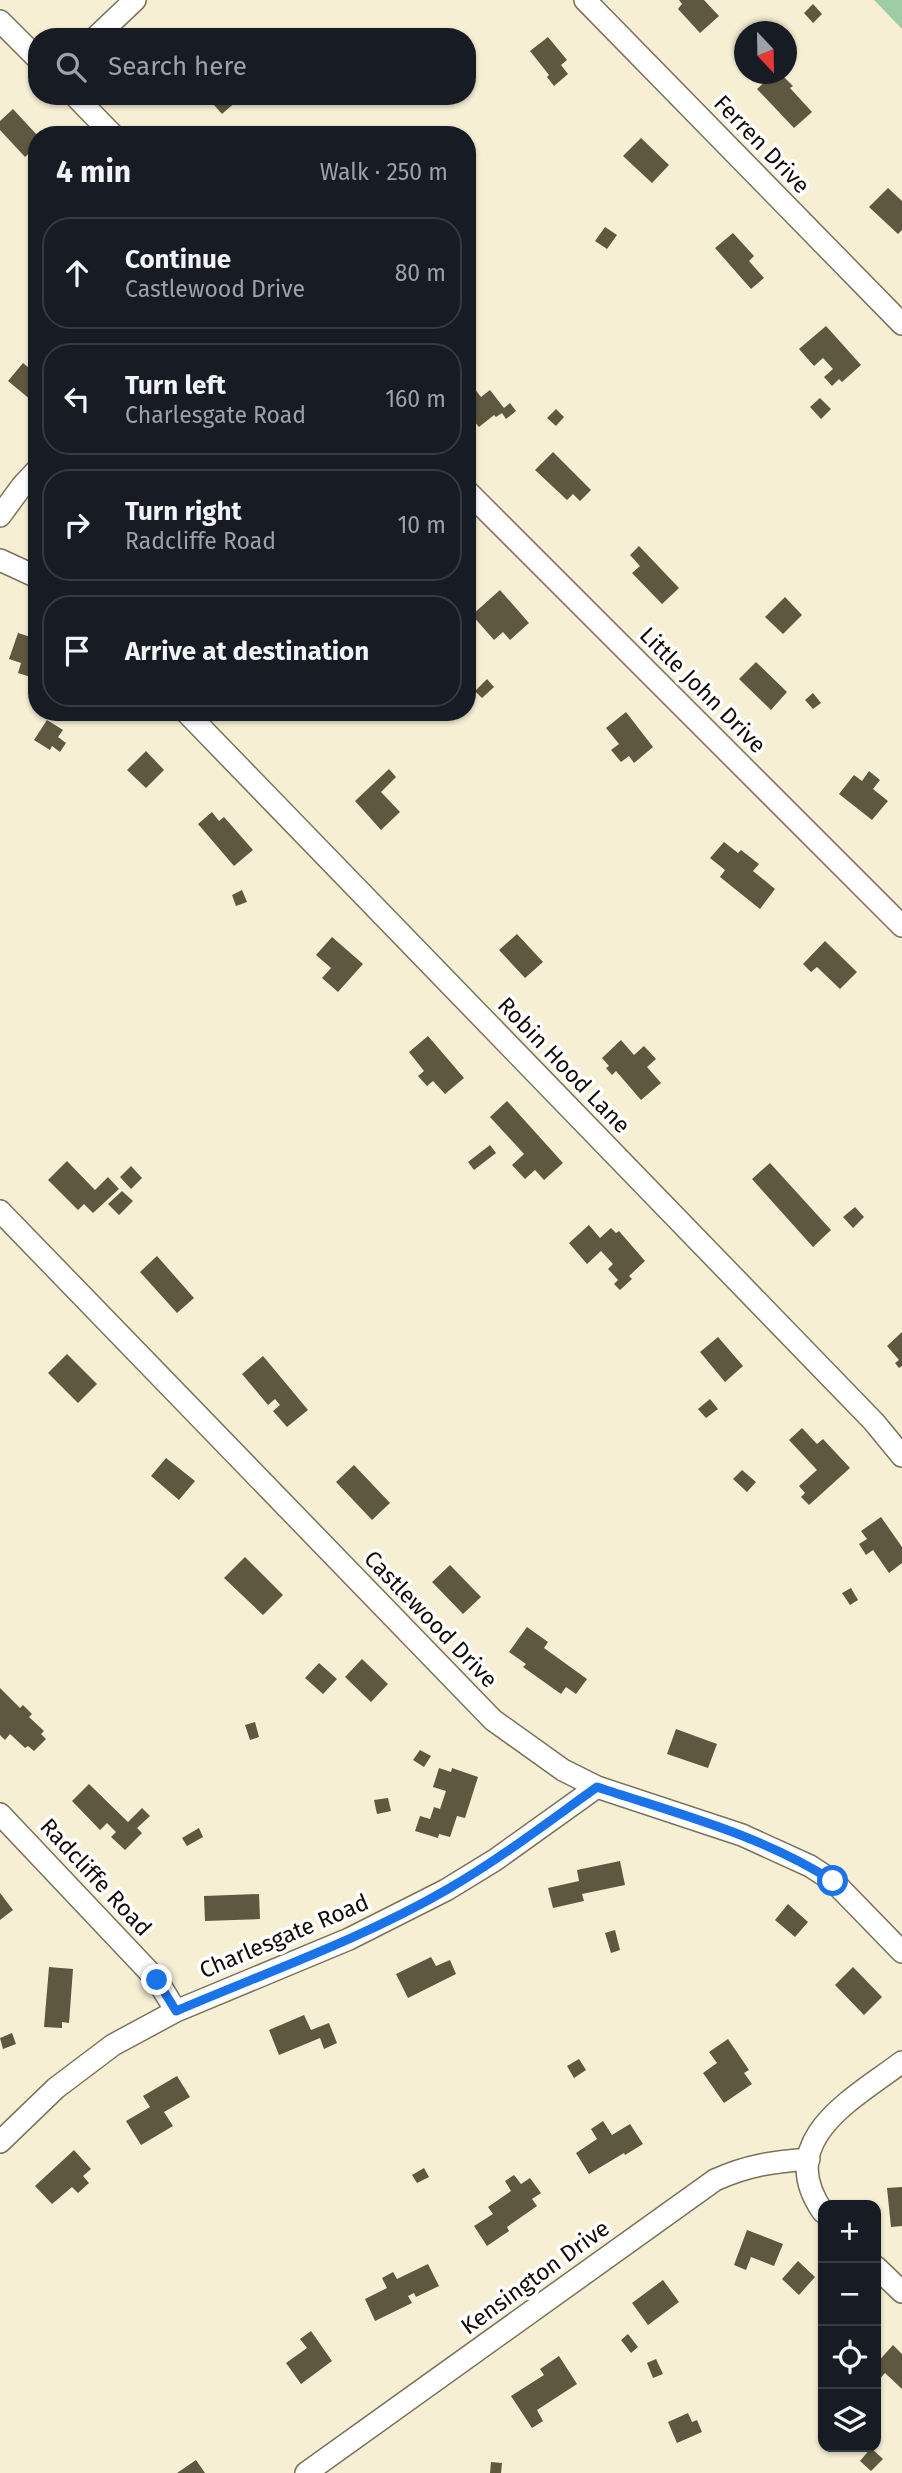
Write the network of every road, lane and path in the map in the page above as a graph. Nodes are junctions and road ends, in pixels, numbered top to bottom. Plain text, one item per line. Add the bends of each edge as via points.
1 (135, 0) edge
2 (584, 0) edge
3 (0, 21) edge
4 (105, 28) edge
5 (28, 49) edge
6 (84, 105) edge
7 (104, 126) edge
8 (902, 324) edge
9 (28, 480) edge
10 (476, 500) edge
11 (0, 516) edge
12 (0, 560) edge
13 (28, 573) edge
14 (195, 721) edge
15 (902, 926) edge
16 (0, 1210) edge
17 (902, 1456) edge
18 (597, 1787) junction
19 (0, 1814) edge
20 (902, 1952) edge
21 (176, 2011) junction
22 (902, 2062) edge
23 (0, 2142) edge
24 (809, 2159) junction
25 (818, 2202) edge
26 (881, 2272) edge
27 (902, 2292) edge
28 (306, 2473) edge

1 - 4 street
2 - 8 street, Ferren Drive
3 - 5 street
6 - 7 street
9 - 11 street
10 - 15 street, Little John Drive
12 - 13 street
14 - 17 street, Robin Hood Lane
16 - 18 street, Castlewood Drive via 493,1720 563,1770
18 - 20 street, Castlewood Drive via 742,1835 810,1866 833,1881
18 - 21 street, Charlesgate Road via 446,1890 349,1939
19 - 21 street, Radcliffe Road via 157,1980
21 - 23 street, Charlesgate Road via 104,2052 56,2088
22 - 24 street via 830,2117 815,2136
24 - 25 street via 809,2184
24 - 28 street, Kensington Drive via 761,2163 715,2180
26 - 27 street

